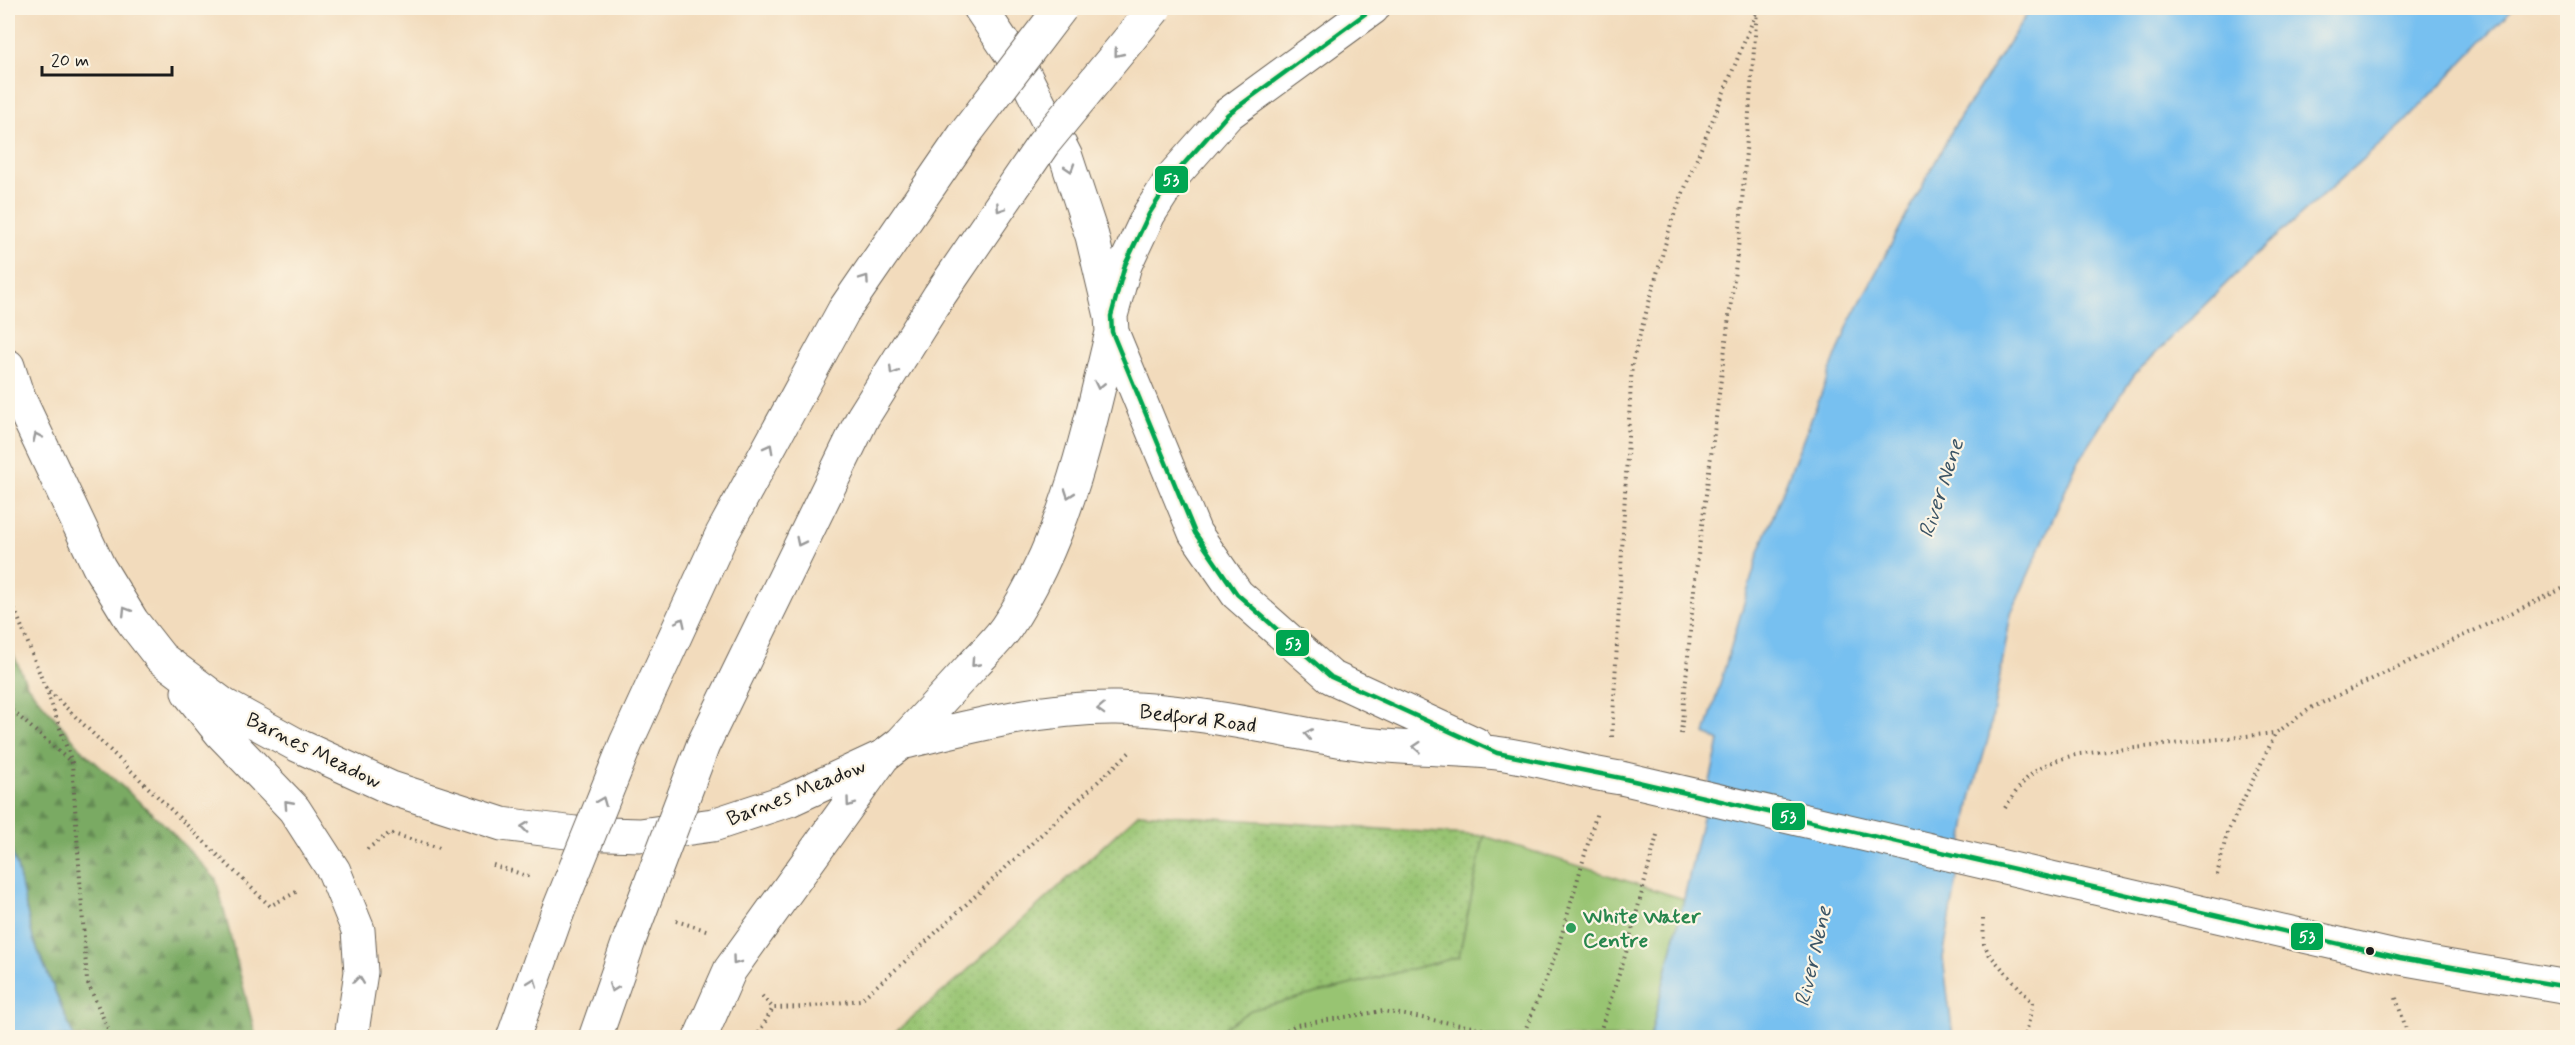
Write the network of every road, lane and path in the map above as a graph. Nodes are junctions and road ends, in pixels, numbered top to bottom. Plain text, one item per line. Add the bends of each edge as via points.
1 (980, 8) edge
2 (1061, 8) edge
3 (1155, 8) edge
4 (1373, 8) edge
5 (1758, 8) edge
6 (1112, 324) junction
7 (8, 366) edge
8 (2568, 586) edge
9 (8, 592) edge
10 (161, 658) junction
11 (45, 687) junction
12 (8, 707) edge
13 (2276, 733) junction
14 (1681, 734) dead end
15 (893, 749) junction
16 (1142, 750) dead end
17 (1497, 753) junction
18 (72, 763) junction
19 (1609, 786) junction
20 (2005, 808) dead end
21 (1657, 835) dead end
22 (446, 850) dead end
23 (491, 864) dead end
24 (334, 871) junction
25 (536, 878) dead end
26 (2208, 913) junction
27 (1983, 919) dead end
28 (673, 920) dead end
29 (730, 970) junction
30 (2568, 987) edge
31 (2396, 997) dead end
32 (773, 1008) junction
33 (1522, 1037) edge
34 (112, 1038) edge
35 (351, 1038) edge
36 (513, 1038) edge
37 (595, 1038) edge
38 (700, 1038) edge
39 (756, 1038) edge
40 (1271, 1038) edge
41 (1598, 1038) edge
42 (2025, 1038) edge
43 (2409, 1038) edge

1 -> 6 highway, Barnes Meadow via 1023,72 1066,157 1092,236
36 -> 2 highway, bridge via 557,914 626,743 722,534 843,310 965,134
3 -> 37 highway, bridge via 1043,144 939,296 863,417 703,745
4 - 6 highway via 1228,114 1174,175 1149,214 1125,265
5 - 14 path via 1739,240 1695,579
5 - 19 path via 1672,220 1632,363
6 -> 15 highway, Barnes Meadow via 1070,492 1026,596 1005,630
6 - 17 highway, Bedford Road via 1195,533 1237,594 1331,677
10 -> 7 highway, Barnes Meadow via 132,621 99,567 17,394
8 - 13 path via 2311,708
9 - 11 path
15 -> 10 highway, Barnes Meadow via 789,800 713,825 640,835 502,824 391,788 297,745 224,705
24 -> 10 highway via 294,809 220,732
11 - 18 path
11 - 24 path via 270,906
12 - 18 path
13 - 20 path via 2051,760 2031,774
13 - 26 path via 2227,833
17 -> 15 highway, Bedford Road via 1353,743 1263,725 1116,708 994,721
15 -> 29 highway
16 - 32 path via 1130,750 860,1000
17 - 19 highway, Bedford Road
18 - 34 path via 87,981
19 - 26 highway, Bedford Road, bridge
19 - 33 path via 1558,948
21 - 41 path via 1626,953
22 - 24 path via 390,833
23 - 25 path
35 -> 24 highway via 361,972 358,930
26 - 30 highway, Bedford Road via 2400,958
27 - 42 path via 1984,944 1989,954 2033,1003
28 - 29 path via 718,934 708,954
29 - 32 path
29 - 38 highway
31 - 43 path
32 - 39 path
33 - 40 path via 1383,1011 1296,1025

